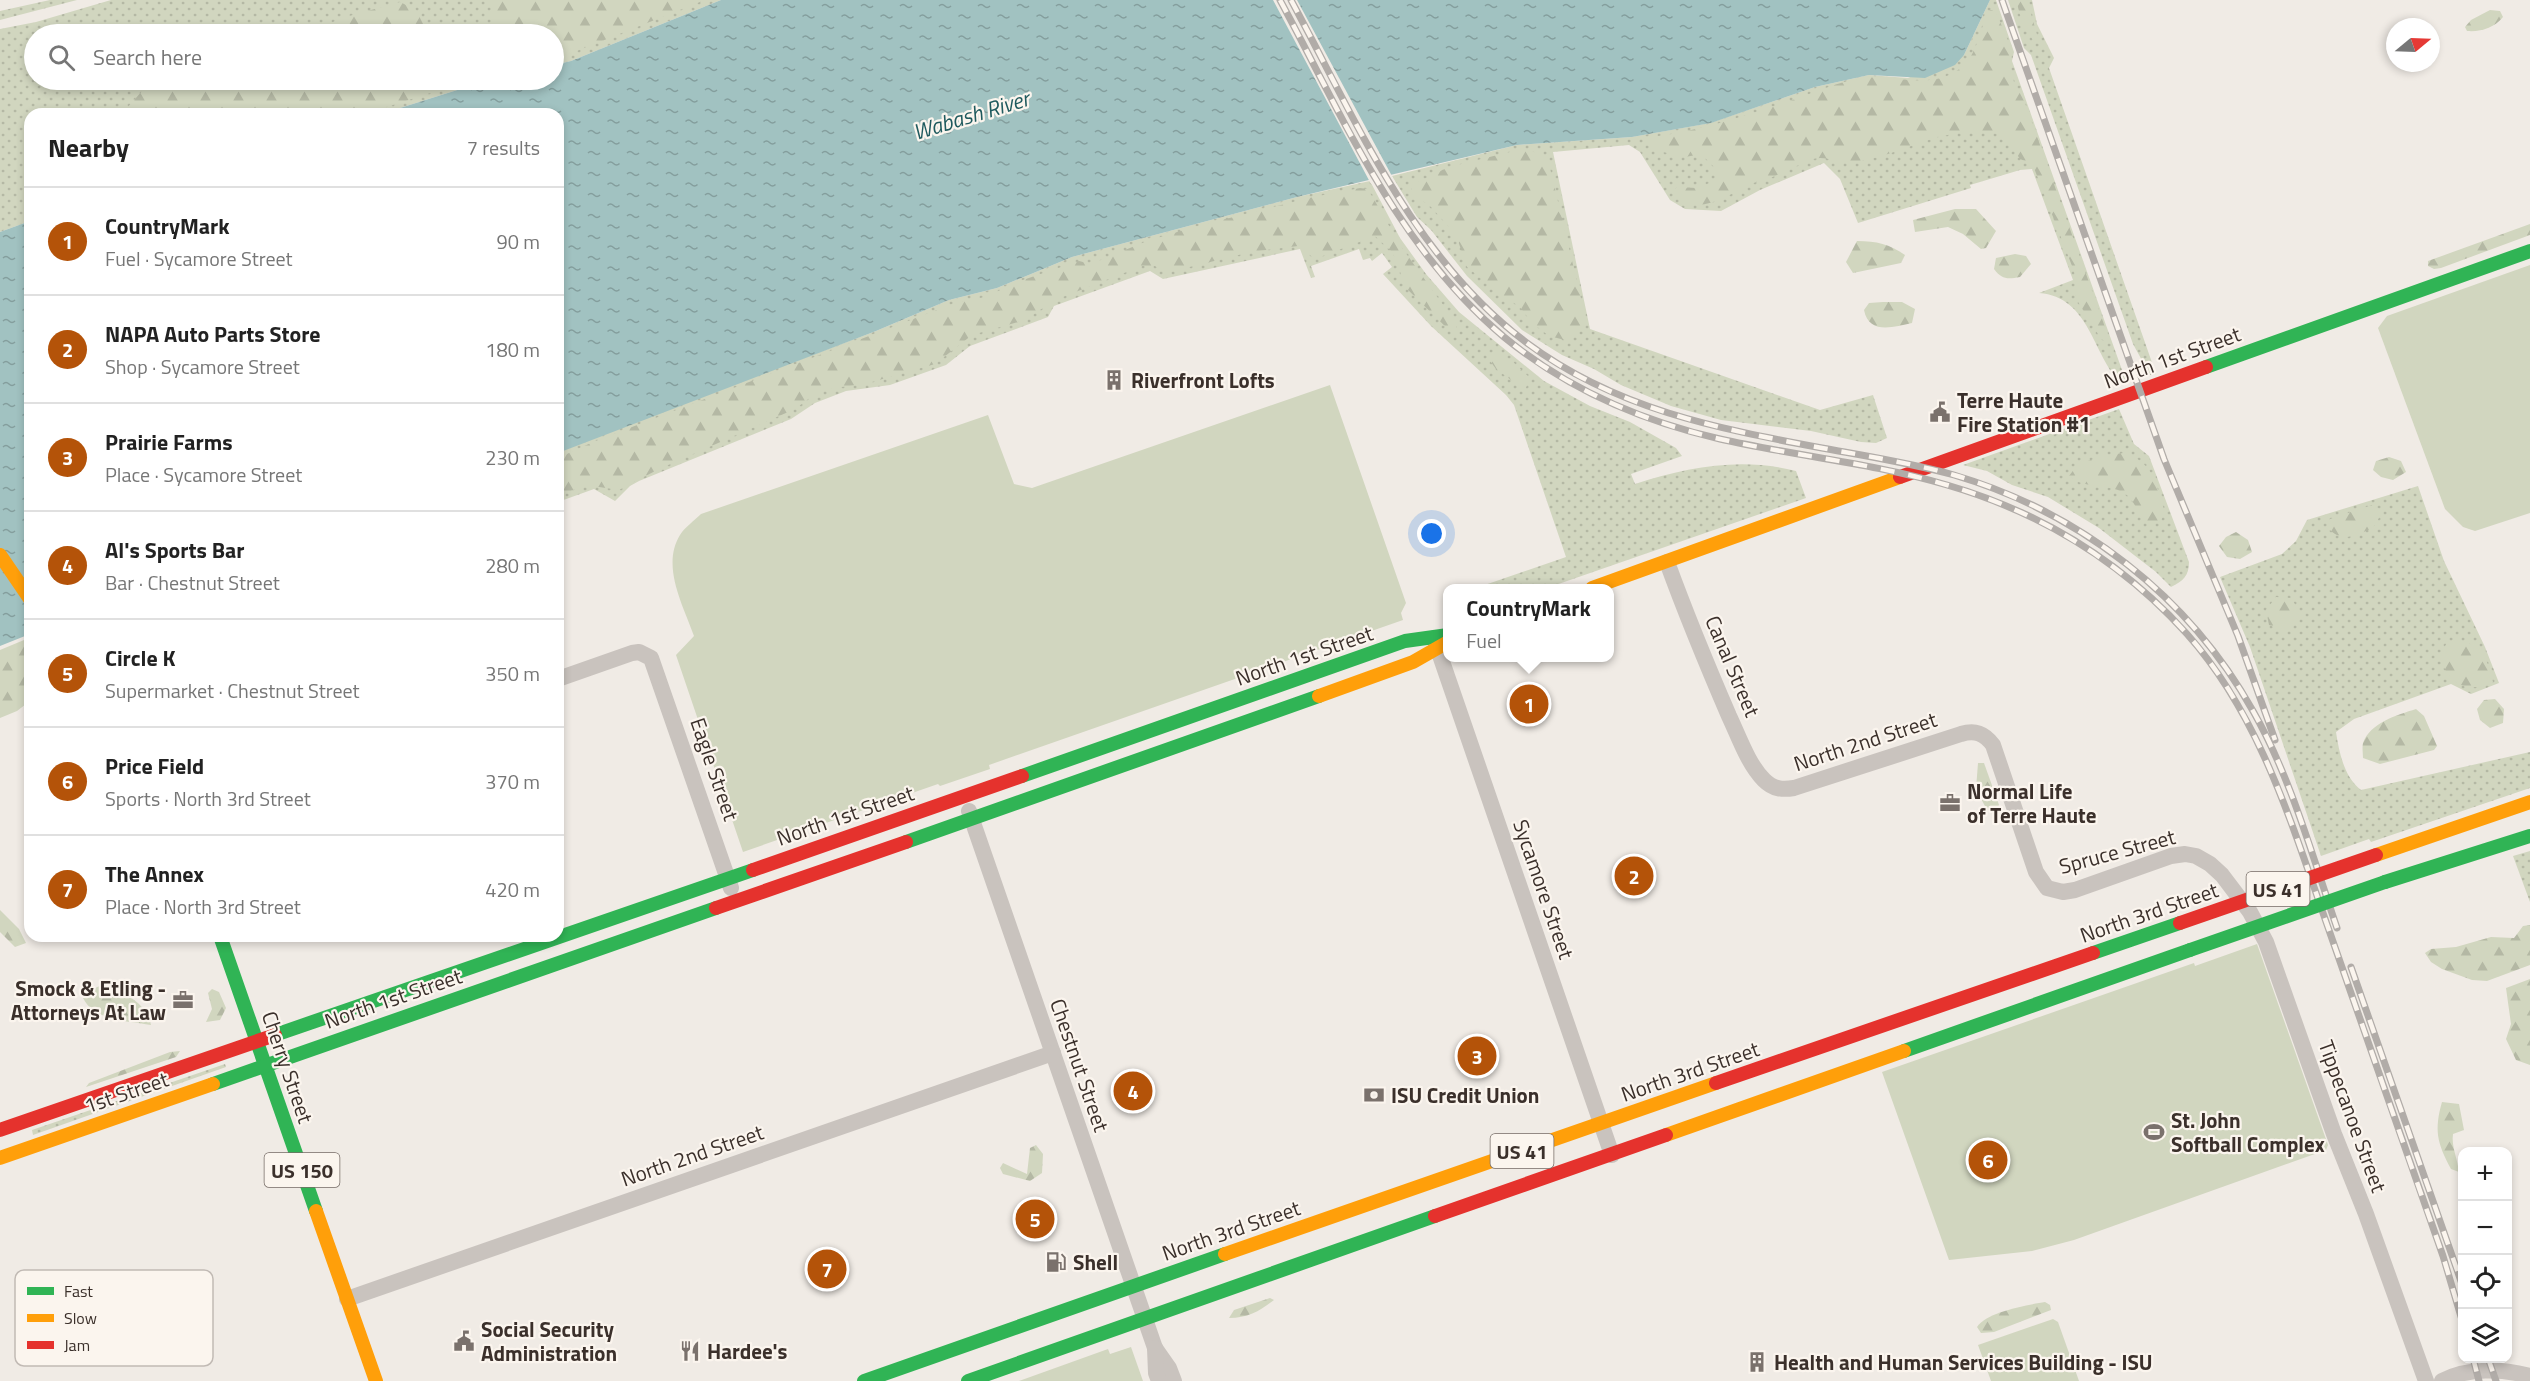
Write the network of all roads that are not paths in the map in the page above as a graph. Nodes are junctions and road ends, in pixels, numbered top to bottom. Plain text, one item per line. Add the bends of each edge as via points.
1 (2530, 251) edge
2 (0, 555) edge
3 (1667, 562) junction
4 (1604, 584) edge
5 (24, 591) edge
6 (1442, 641) edge
7 (1449, 662) edge
8 (564, 677) edge
9 (1978, 733) joint
10 (1766, 782) joint
11 (964, 796) junction
12 (2530, 802) edge
13 (972, 819) junction
14 (2530, 836) edge
15 (2222, 875) joint
16 (728, 879) junction
17 (735, 900) junction
18 (564, 935) edge
19 (222, 942) edge
20 (545, 942) edge
21 (257, 1041) junction
22 (1053, 1053) junction
23 (266, 1065) junction
24 (1601, 1123) junction
25 (0, 1130) edge
26 (1612, 1155) junction
27 (0, 1158) edge
28 (1134, 1287) junction
29 (347, 1299) junction
30 (1145, 1319) junction
31 (1155, 1348) junction
32 (2530, 1376) edge
33 (375, 1381) edge
34 (864, 1381) edge
35 (968, 1381) edge
36 (1159, 1381) edge
37 (1174, 1381) edge
38 (2426, 1381) edge
39 (2442, 1381) edge

1 - 3 main road, North 1st Street
2 - 5 main road
3 - 4 main road, North 1st Street
3 - 10 street, Canal Street via 1727,711 1756,771
6 - 11 main road, North 1st Street via 1406,641
6 - 13 main road, North 1st Street via 1413,662
7 - 24 street, Sycamore Street
8 - 16 street, Eagle Street via 632,653 647,654 656,666
9 - 10 street, North 2nd Street via 1961,734 1794,788 1784,790
9 - 15 street, Spruce Street via 1993,745 2036,872 2047,888 2075,890 2185,854 2203,860
11 - 13 street, Chestnut Street
11 - 16 main road, North 1st Street
12 - 24 main road, North 3rd Street / US 41, bridge
13 - 17 main road, North 1st Street
13 - 22 street, Chestnut Street
14 - 26 main road, US 41, bridge via 2385,882
15 - 38 street, Tippecanoe Street via 2250,912 2266,942
16 - 17 street, Eagle Street
16 - 18 main road, North 1st Street
17 - 23 main road, North 1st Street
19 - 21 main road, Cherry Street / US 150
20 - 21 main road, North 1st Street
21 - 23 main road, Cherry Street / US 150
21 - 25 main road, 1st Street
22 - 28 street, Chestnut Street
22 - 29 street, North 2nd Street
23 - 27 main road, 1st Street
23 - 29 main road, Cherry Street / US 150
24 - 26 street, Sycamore Street
24 - 28 main road, North 3rd Street / US 41
26 - 30 main road, US 41
28 - 30 street, Chestnut Street
28 - 34 main road, North 3rd Street / US 41
29 - 33 main road, Cherry Street / US 150
30 - 31 street, Chestnut Street
30 - 35 main road, US 41
31 - 36 street, Chestnut Street
31 - 37 street, Chestnut Street
32 - 39 street via 2493,1371 2460,1374

